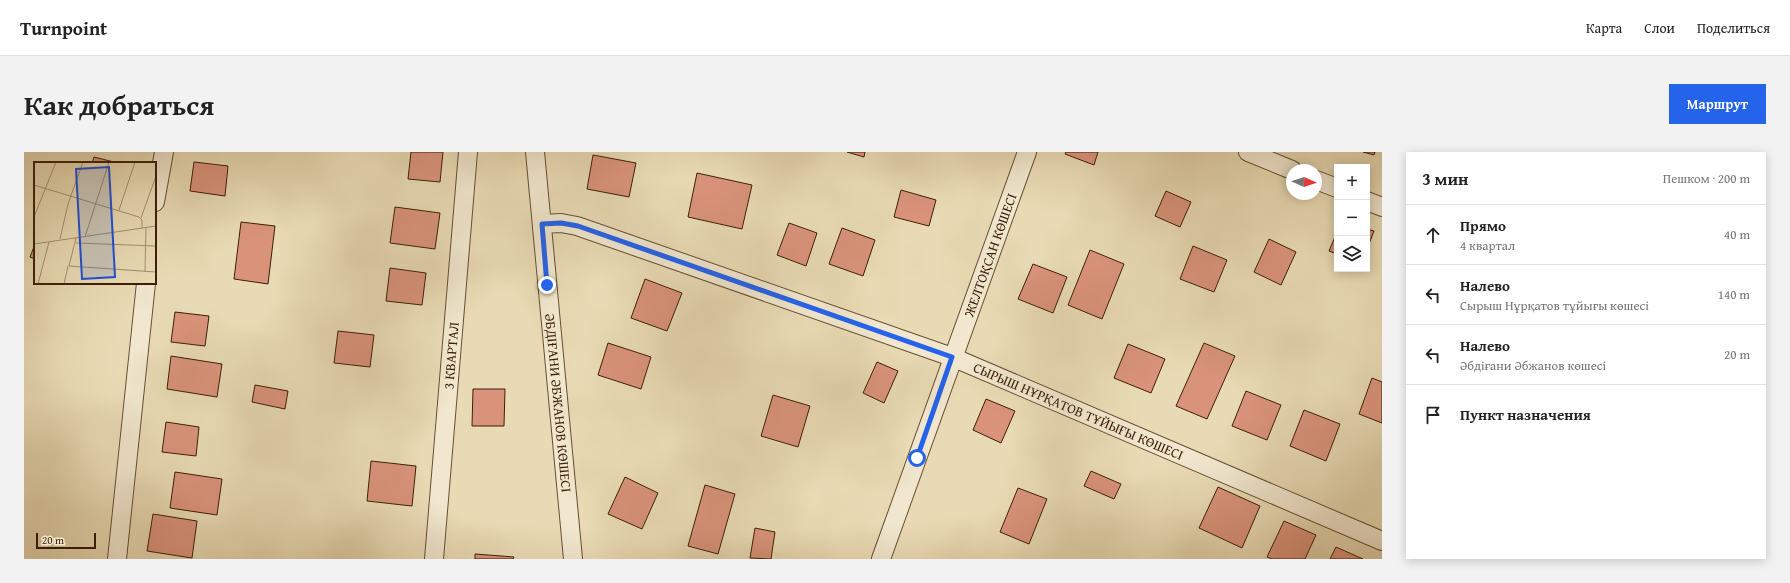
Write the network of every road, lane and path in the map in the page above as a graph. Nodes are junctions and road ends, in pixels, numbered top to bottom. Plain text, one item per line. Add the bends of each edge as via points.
1 (164, 152) edge
2 (468, 152) edge
3 (534, 152) edge
4 (1027, 152) edge
5 (1248, 152) edge
6 (1286, 168) edge
7 (1322, 182) edge
8 (1334, 187) edge
9 (156, 196) edge
10 (1370, 202) edge
11 (1382, 207) edge
12 (542, 224) junction
13 (146, 284) edge
14 (952, 357) junction
15 (1382, 541) edge
16 (117, 559) edge
17 (434, 559) edge
18 (573, 559) edge
19 (881, 559) edge

1 - 9 street
2 - 17 street, 3 КВАРТАЛ
3 - 12 street, ӘБДІҒАНИ ӘБЖАНОВ КӨШЕСІ
4 - 14 street, ЖЕЛТОҚСАН КӨШЕСІ
5 - 6 street
7 - 8 street
10 - 11 street
12 - 14 street, СЫРЫШ НҰРҚАТОВ ТҰЙЫҒЫ КӨШЕСІ via 561,223 578,226
12 - 18 street, ӘБДІҒАНИ ӘБЖАНОВ КӨШЕСІ
13 - 16 street
14 - 15 street, СЫРЫШ НҰРҚАТОВ ТҰЙЫҒЫ КӨШЕСІ
14 - 19 street, ЖЕЛТОҚСАН КӨШЕСІ

